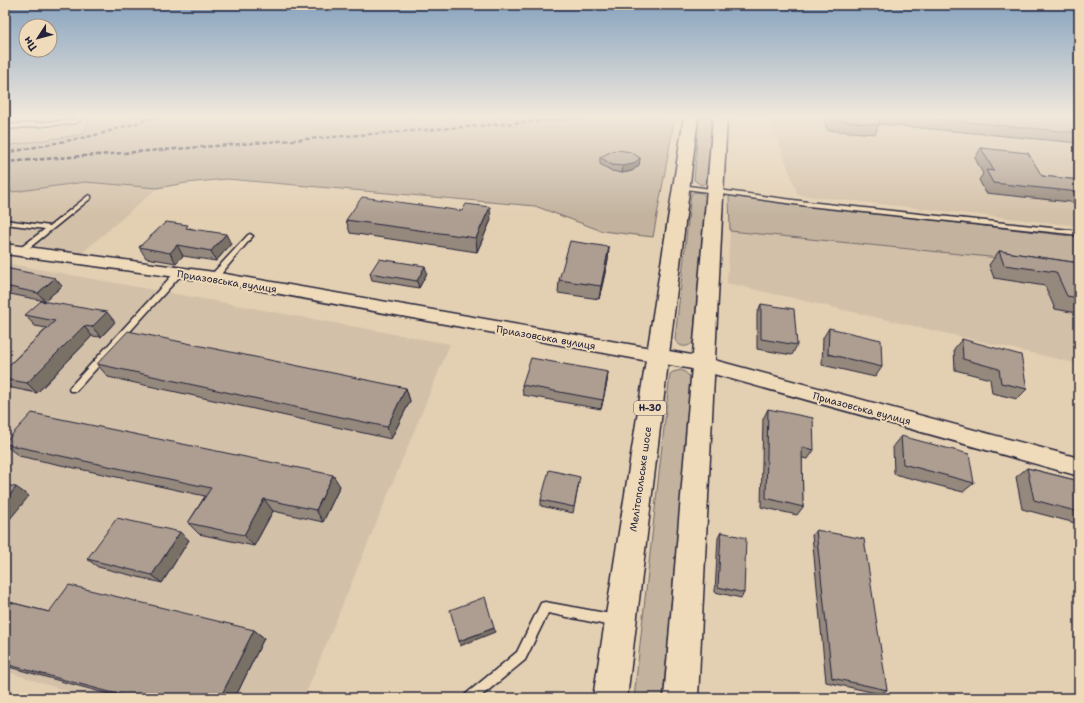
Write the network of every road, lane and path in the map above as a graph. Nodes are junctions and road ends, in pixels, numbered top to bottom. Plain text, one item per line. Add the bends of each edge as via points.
1 (686, 150) edge
2 (718, 150) edge
3 (681, 187) junction
4 (716, 191) junction
5 (89, 197) dead end
6 (5, 222) edge
7 (51, 228) junction
8 (1079, 233) edge
9 (250, 236) dead end
10 (13, 250) edge
11 (179, 273) junction
12 (214, 277) junction
13 (657, 357) junction
14 (703, 364) junction
15 (73, 389) dead end
16 (1079, 467) edge
17 (620, 622) junction
18 (470, 698) edge
19 (610, 698) edge
20 (681, 698) edge

1 - 3 main road, Мелітопольське шосе / Н-30
2 - 4 main road
3 - 4 lane
3 - 13 main road, Мелітопольське шосе / Н-30
4 - 8 lane via 808,204
4 - 14 main road
5 - 7 lane
6 - 7 lane
7 - 10 lane
9 - 12 lane
10 - 11 street, Приазовська вулиця
11 - 12 street, Приазовська вулиця
11 - 15 lane
12 - 13 street, Приазовська вулиця
13 - 14 street, Приазовська вулиця
13 - 17 main road, Мелітопольське шосе / Н-30
14 - 16 street, Приазовська вулиця
14 - 20 main road
17 - 18 lane via 545,607 521,656
17 - 19 main road, Мелітопольське шосе / Н-30

